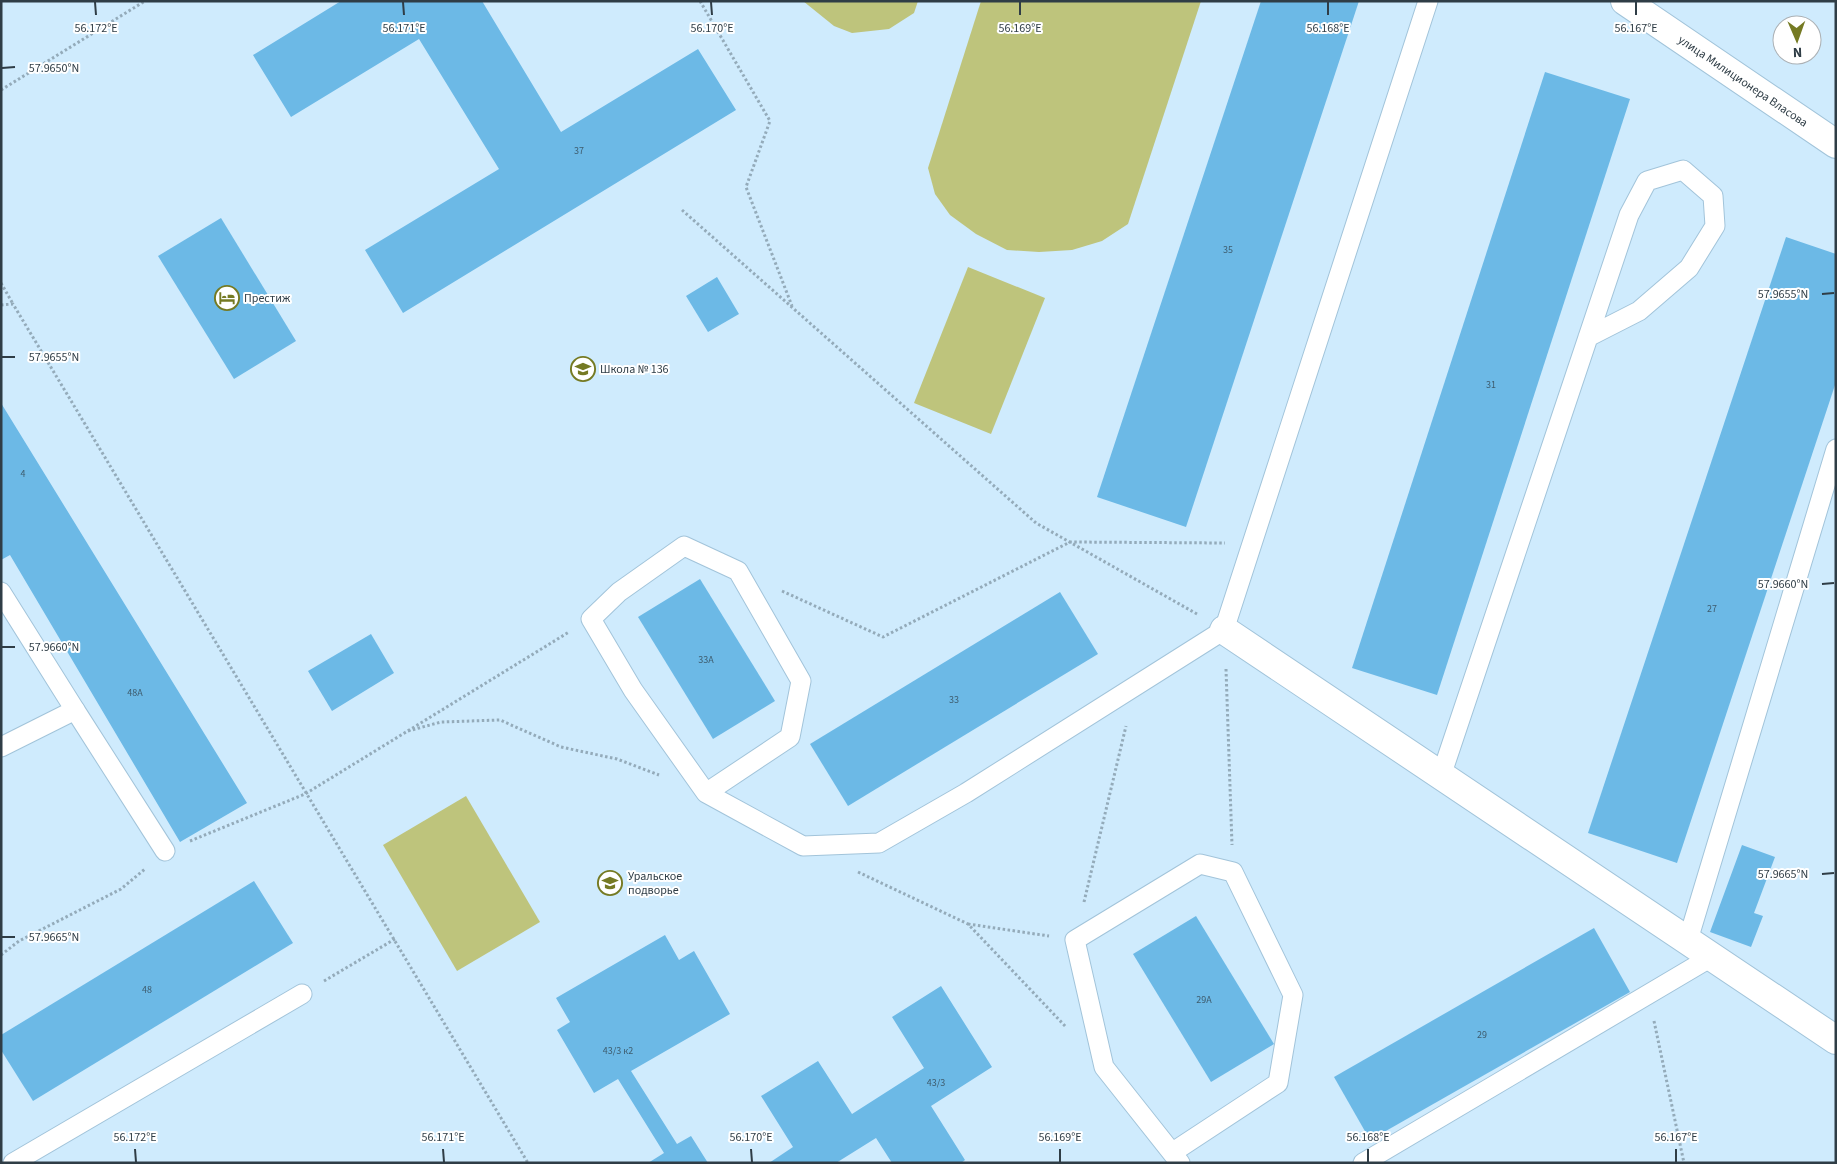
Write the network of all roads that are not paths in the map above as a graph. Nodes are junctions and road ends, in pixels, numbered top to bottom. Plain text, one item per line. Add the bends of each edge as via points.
1 (1428, 1) edge
2 (1625, 1) edge
3 (1836, 144) edge
4 (1588, 337) junction
5 (1836, 449) edge
6 (1836, 502) edge
7 (1815, 520) junction
8 (1, 592) edge
9 (1224, 630) junction
10 (75, 710) junction
11 (1, 747) edge
12 (1441, 776) junction
13 (706, 793) junction
14 (165, 851) road end
15 (1688, 940) junction
16 (1713, 956) junction
17 (302, 994) road end
18 (1836, 1040) edge
19 (1177, 1158) edge
20 (14, 1163) edge
21 (1363, 1163) edge

1 - 9 lane
2 - 3 street, улица Милиционера Власова
4 - 4 lane via 1639,311 1675,281 1689,268 1715,226 1713,196 1683,170 1647,181 1630,215
4 - 12 lane
5 - 7 lane
6 - 7 lane
7 - 15 lane
8 - 10 lane
9 - 12 street
9 - 13 lane via 966,793 880,843 804,846
10 - 11 lane
10 - 14 lane
12 - 15 street
13 - 13 lane via 790,738 801,681 738,571 684,546 619,592 591,619 633,690
15 - 16 street
16 - 18 street
16 - 21 lane
17 - 20 lane
19 - 19 lane via 1104,1067 1075,940 1200,864 1233,872 1293,995 1278,1083

